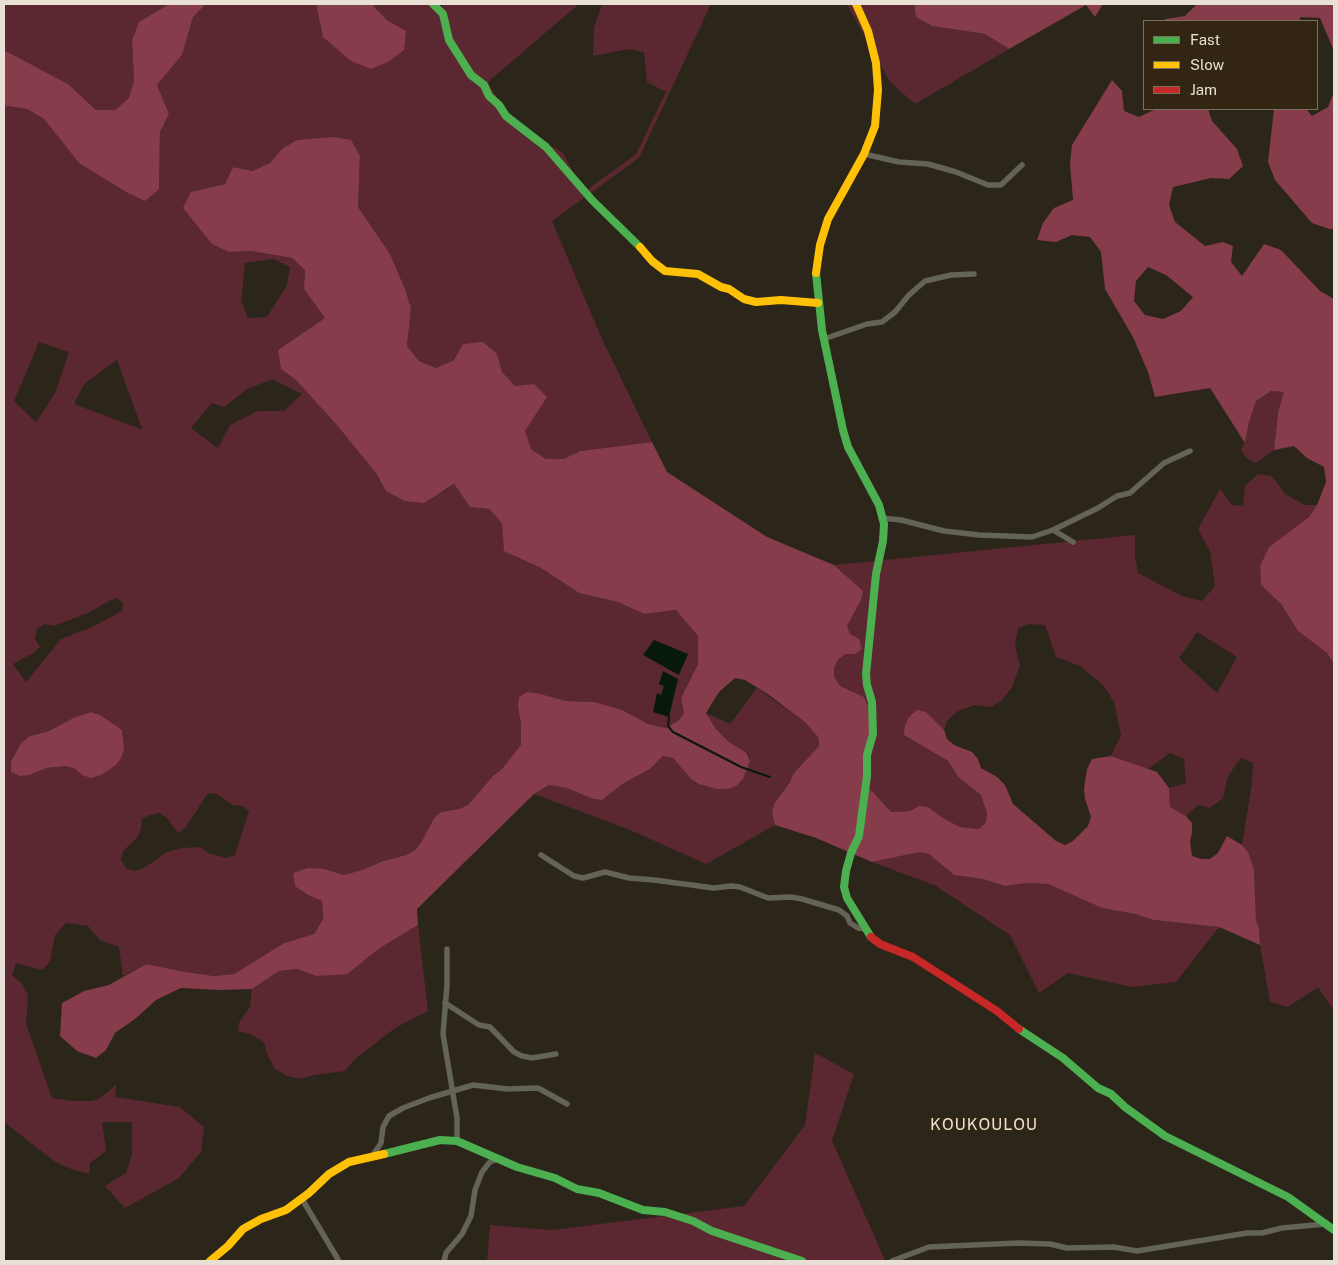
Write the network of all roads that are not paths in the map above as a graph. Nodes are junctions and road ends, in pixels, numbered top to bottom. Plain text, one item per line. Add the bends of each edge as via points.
1 (432, 4) edge
2 (856, 4) edge
3 (864, 154) junction
4 (1022, 165) dead end
5 (974, 274) dead end
6 (818, 303) junction
7 (824, 339) junction
8 (1190, 451) dead end
9 (882, 518) junction
10 (1053, 530) junction
11 (1073, 542) dead end
12 (541, 855) dead end
13 (866, 929) junction
14 (448, 949) dead end
15 (445, 1003) junction
16 (556, 1054) dead end
17 (452, 1091) junction
18 (567, 1104) dead end
19 (458, 1141) junction
20 (373, 1155) junction
21 (498, 1159) junction
22 (302, 1199) junction
23 (1325, 1224) junction
24 (1334, 1230) edge
25 (210, 1261) edge
26 (339, 1261) edge
27 (444, 1261) edge
28 (802, 1261) edge
29 (892, 1261) edge

1 - 6 street via 443,14 449,40 460,59 506,116 546,147 652,261 665,271 698,274 744,299
2 - 3 street via 868,31 876,63 878,90 875,126
3 - 4 street via 899,162 928,164 988,185 1001,185
3 - 6 street via 824,231 816,270
5 - 7 street via 925,281 882,322
6 - 7 street
7 - 9 street via 848,446 879,505
8 - 10 street via 1164,463 1130,493
9 - 10 street via 979,535 1032,537
9 - 13 street via 883,541 876,574 866,674 872,702 873,734 867,755 859,836 851,853 844,887
10 - 11 street
12 - 13 street via 574,876 583,878 605,872 714,888 740,887 768,898 808,900 839,910 858,928
13 - 23 street via 880,944 913,957 997,1011 1165,1136 1288,1197
14 - 15 street
15 - 16 street via 479,1025 490,1027 522,1056 532,1058
15 - 17 street via 443,1034
17 - 18 street via 473,1085 538,1088
17 - 19 street
17 - 20 street via 389,1116
19 - 20 street via 440,1140
19 - 21 street
20 - 22 street via 349,1162 329,1174
21 - 27 street via 490,1162 482,1172 471,1216
21 - 28 street via 644,1210 693,1220 712,1231
22 - 25 street via 244,1229
22 - 26 street
23 - 24 street
23 - 29 street via 1137,1251 1018,1243 929,1247

